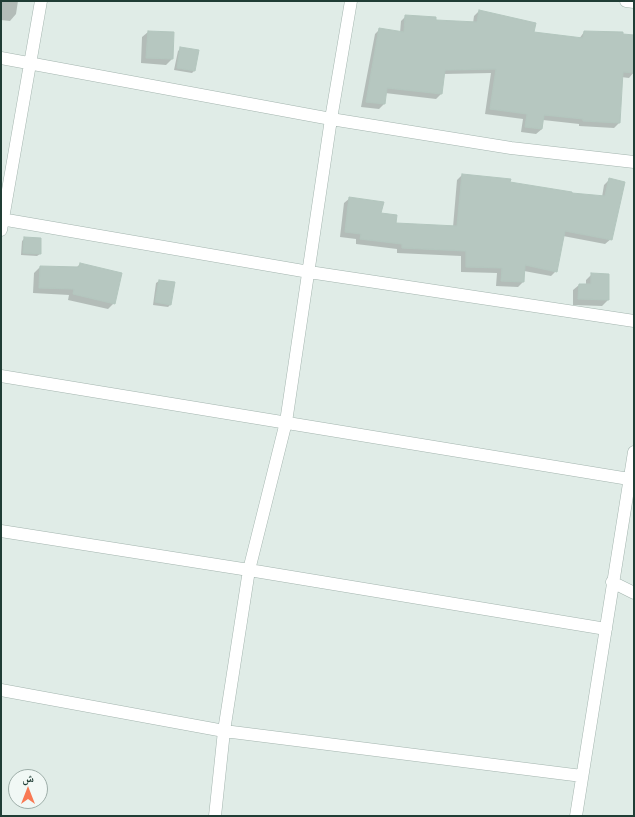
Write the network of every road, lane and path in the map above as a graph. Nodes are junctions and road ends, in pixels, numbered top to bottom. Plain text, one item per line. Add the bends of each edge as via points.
1 (40, 1) edge
2 (351, 1) edge
3 (626, 1) edge
4 (634, 2) edge
5 (1, 58) edge
6 (30, 63) junction
7 (331, 119) junction
8 (634, 162) edge
9 (2, 222) edge
10 (309, 272) junction
11 (634, 321) edge
12 (1, 376) edge
13 (286, 422) junction
14 (634, 452) edge
15 (630, 479) junction
16 (1, 531) edge
17 (249, 570) junction
18 (612, 582) junction
19 (634, 593) edge
20 (606, 629) junction
21 (1, 690) edge
22 (224, 731) junction
23 (582, 776) junction
24 (215, 816) edge
25 (576, 816) edge

1 - 6 street
2 - 7 street
3 - 4 street
5 - 6 street
6 - 7 street
6 - 9 street
7 - 8 street via 511,148
7 - 10 street
9 - 10 street
10 - 11 street
10 - 13 street
12 - 13 street
13 - 15 street
13 - 17 street
14 - 15 street
15 - 18 street
16 - 17 street
17 - 20 street
17 - 22 street
18 - 19 street
18 - 20 street
20 - 23 street
21 - 22 street
22 - 23 street
22 - 24 street
23 - 25 street

